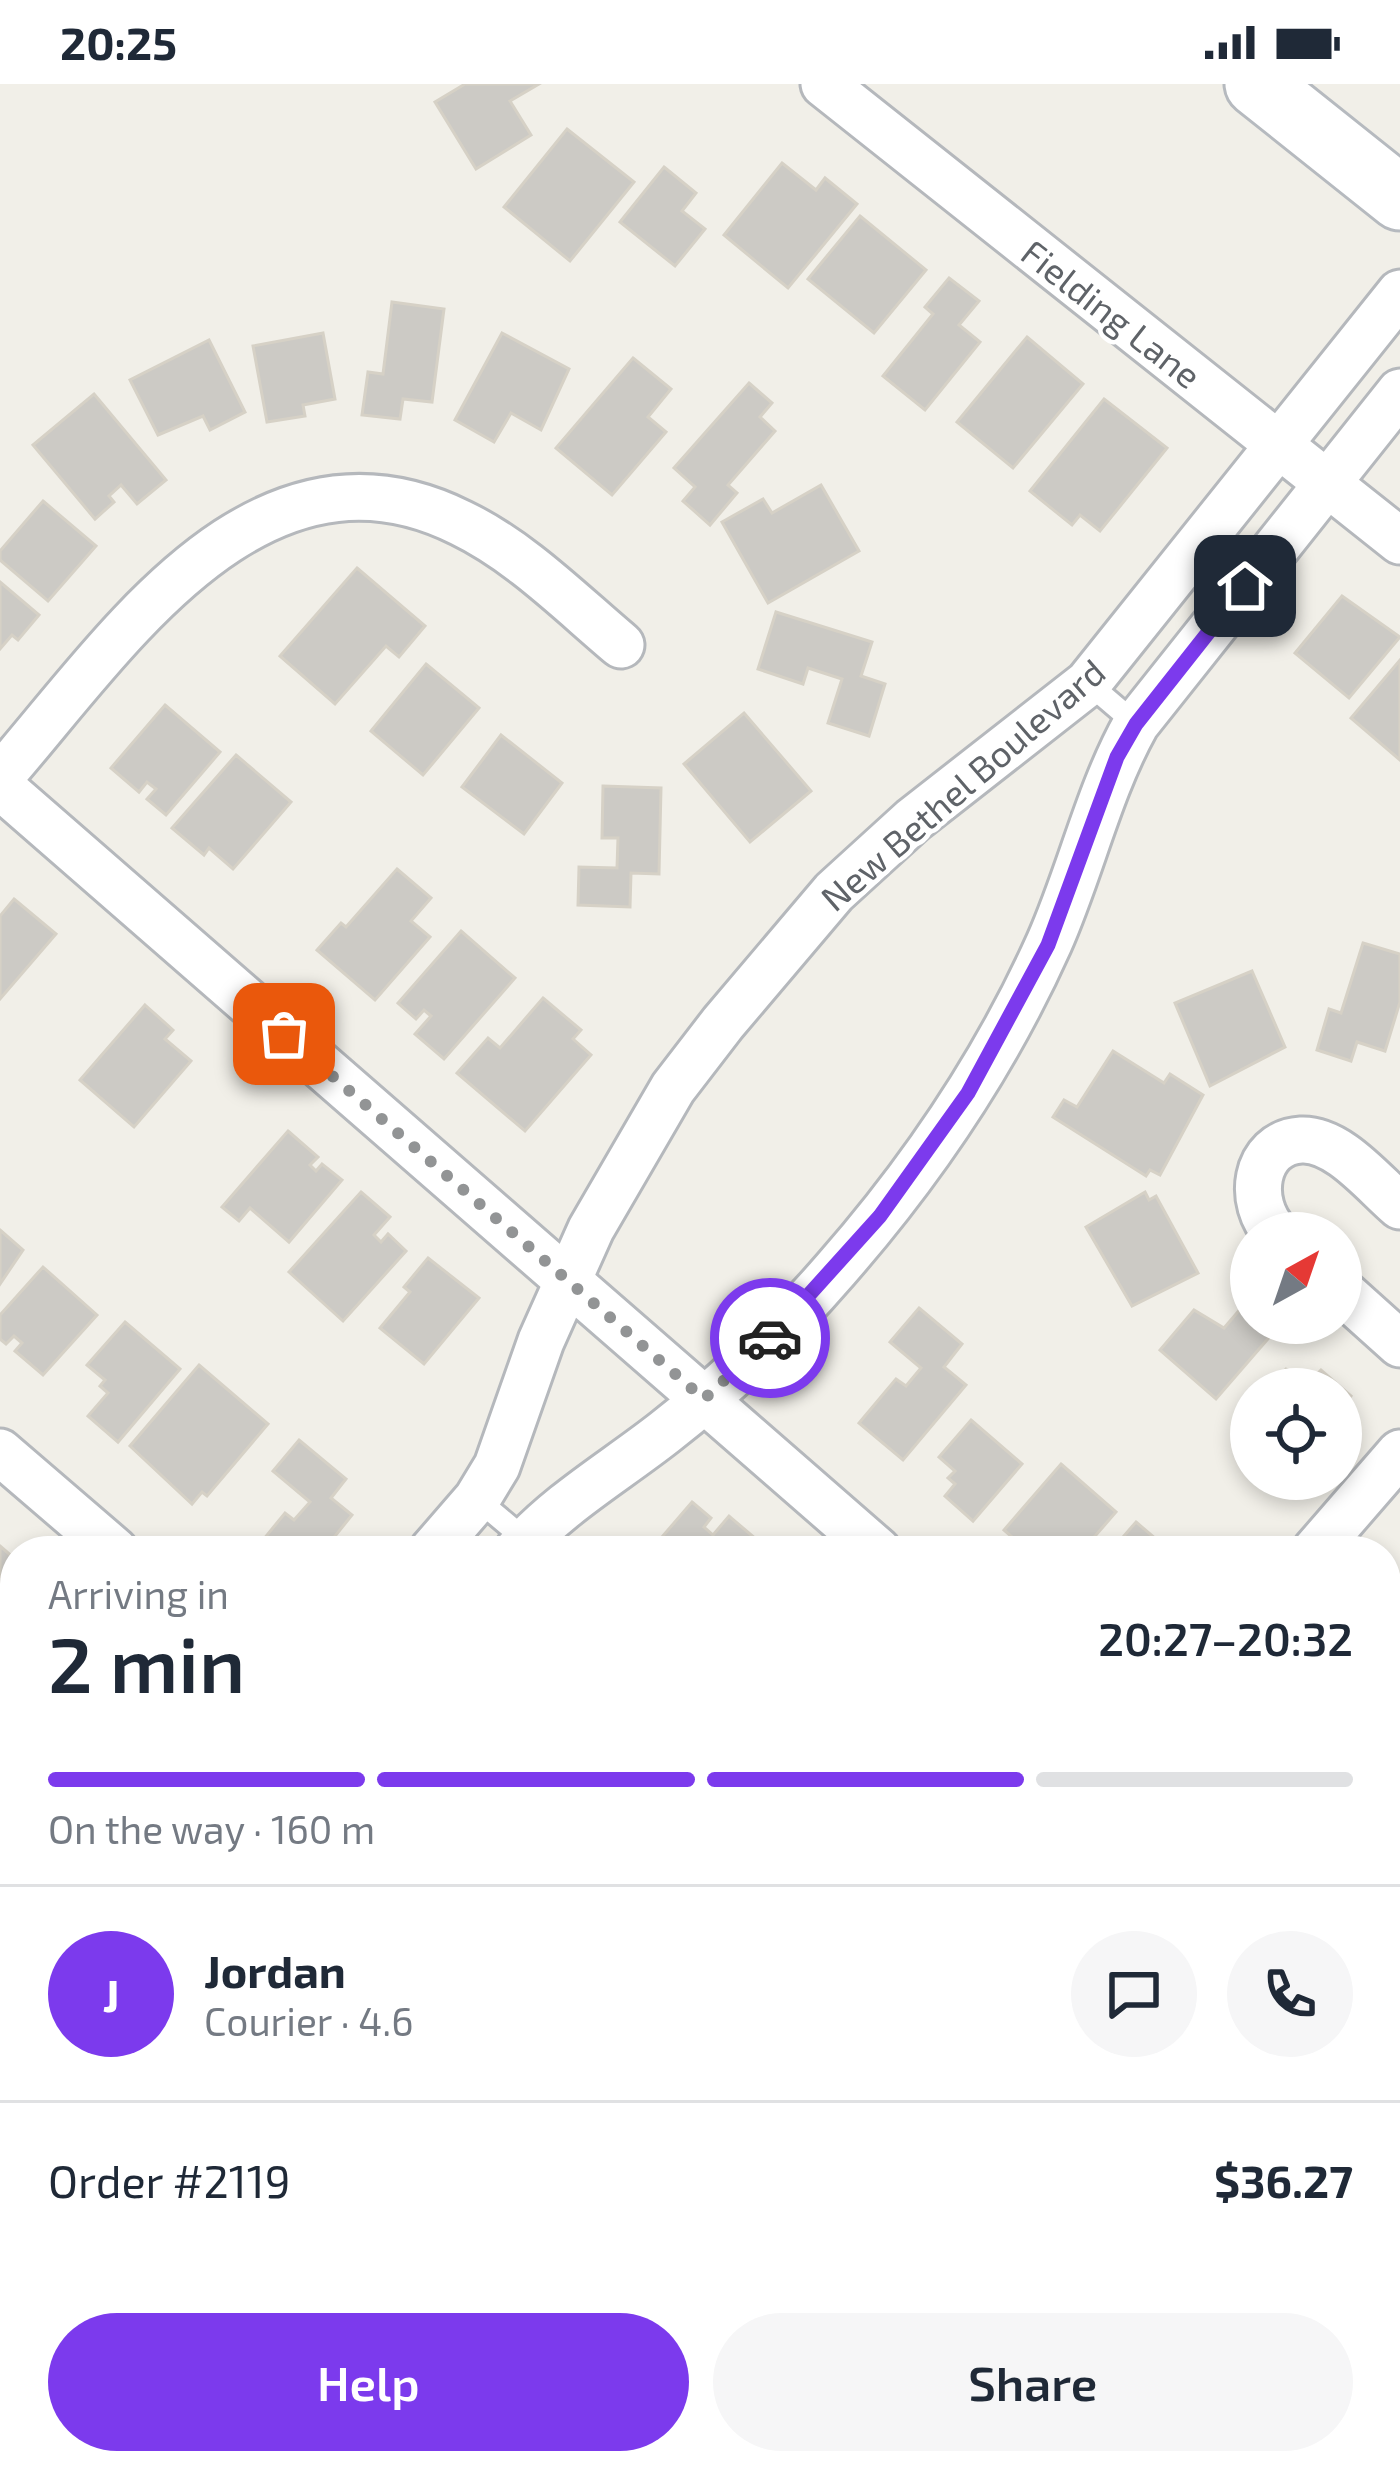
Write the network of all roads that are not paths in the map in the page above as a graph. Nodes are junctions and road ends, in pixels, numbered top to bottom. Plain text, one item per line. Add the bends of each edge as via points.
1 (824, 84) edge
2 (1257, 84) edge
3 (1400, 199) edge
4 (1400, 293) edge
5 (1400, 392) edge
6 (1279, 445) junction
7 (1327, 483) junction
8 (1400, 542) edge
9 (621, 644) dead end
10 (1088, 683) junction
11 (1136, 724) junction
12 (0, 782) edge
13 (1400, 1206) edge
14 (1264, 1212) edge
15 (567, 1281) junction
16 (1362, 1310) edge
17 (1400, 1343) edge
18 (704, 1399) junction
19 (0, 1452) edge
20 (1400, 1453) edge
21 (477, 1499) junction
22 (98, 1536) edge
23 (445, 1536) edge
24 (512, 1536) edge
25 (531, 1536) edge
26 (861, 1536) edge
27 (1328, 1536) edge

1 - 6 street, Fielding Lane
2 - 3 main road
4 - 6 street, New Bethel Boulevard
5 - 7 street, New Bethel Boulevard
6 - 7 street, Fielding Lane
6 - 10 street, New Bethel Boulevard
7 - 8 street, Fielding Lane
7 - 11 street, New Bethel Boulevard
9 - 12 street via 459,522 342,499 286,509 228,536 167,586
10 - 11 lane
10 - 15 street, New Bethel Boulevard via 913,820 780,950 673,1088
11 - 18 street, New Bethel Boulevard via 1048,945 968,1093 834,1272
12 - 15 street
13 - 14 street via 1335,1149 1302,1140 1277,1148 1258,1170
15 - 18 street
15 - 21 street, New Bethel Boulevard
16 - 17 street
18 - 25 street, New Bethel Boulevard
18 - 26 street
19 - 22 street
20 - 27 street
21 - 23 street, New Bethel Boulevard
21 - 24 lane

